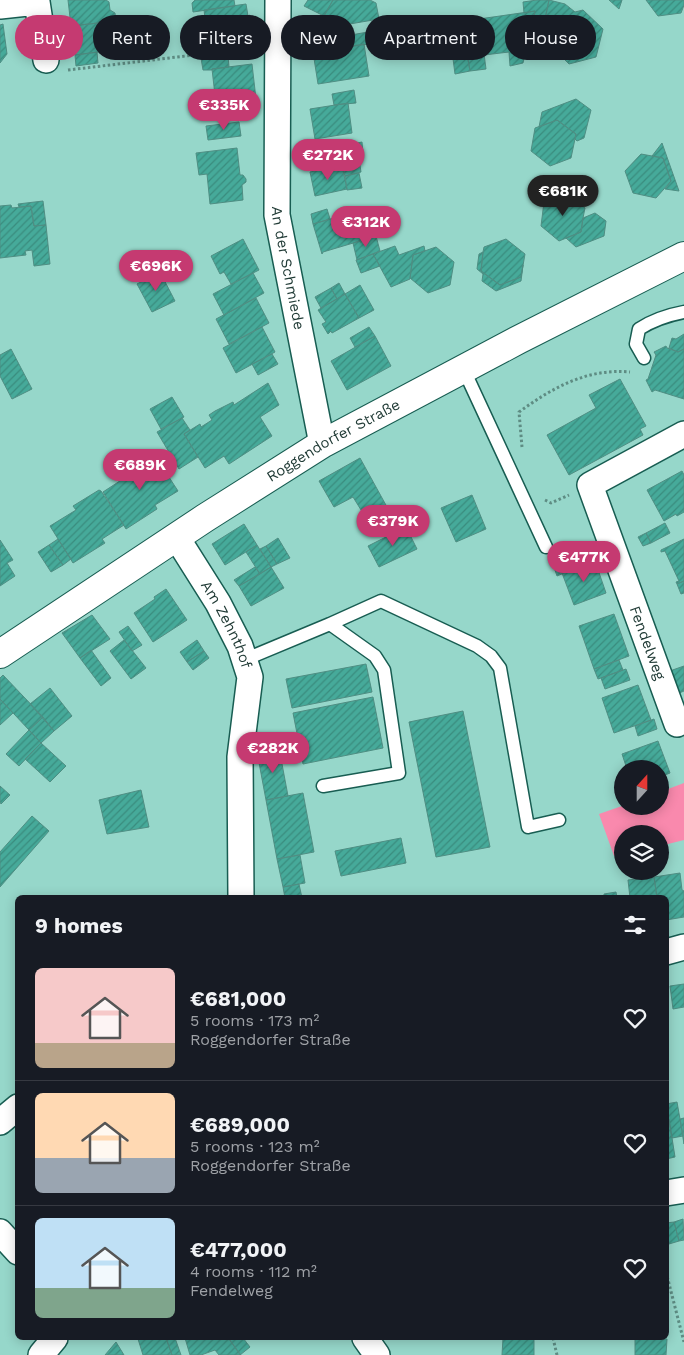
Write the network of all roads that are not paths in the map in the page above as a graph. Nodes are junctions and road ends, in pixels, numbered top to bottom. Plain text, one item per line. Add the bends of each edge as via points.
1 (278, 0) edge
2 (0, 6) edge
3 (39, 15) edge
4 (684, 256) edge
5 (684, 312) edge
6 (644, 358) dead end
7 (464, 368) junction
8 (684, 434) edge
9 (322, 444) junction
10 (177, 538) junction
11 (546, 547) dead end
12 (330, 624) junction
13 (0, 654) edge
14 (246, 659) junction
15 (684, 721) edge
16 (323, 786) dead end
17 (560, 820) dead end
18 (241, 895) edge
19 (684, 947) edge
20 (669, 951) edge
21 (15, 1110) edge
22 (0, 1122) edge
23 (684, 1190) edge
24 (669, 1192) edge
25 (0, 1232) edge
26 (15, 1249) edge
27 (53, 1340) edge
28 (366, 1340) edge
29 (41, 1355) edge
30 (377, 1355) edge

1 - 9 street, An der Schmiede via 277,214
2 - 3 street via 37,2
4 - 7 main road, Roggendorfer Straße
5 - 6 lane via 650,322 639,329 636,344
7 - 9 main road, Roggendorfer Straße
7 - 11 lane
8 - 15 street, Fendelweg via 590,485 676,724
9 - 10 main road, Roggendorfer Straße
10 - 13 main road, Roggendorfer Straße
10 - 14 street, Am Zehnthof via 218,603
12 - 14 lane
12 - 16 lane via 375,656 384,670 399,773
12 - 17 lane via 380,601 477,646 490,656 500,668 528,826
14 - 18 street, Am Zehnthof via 250,677 240,757
19 - 20 street
21 - 22 street
23 - 24 street
25 - 26 street
27 - 29 street
28 - 30 street

